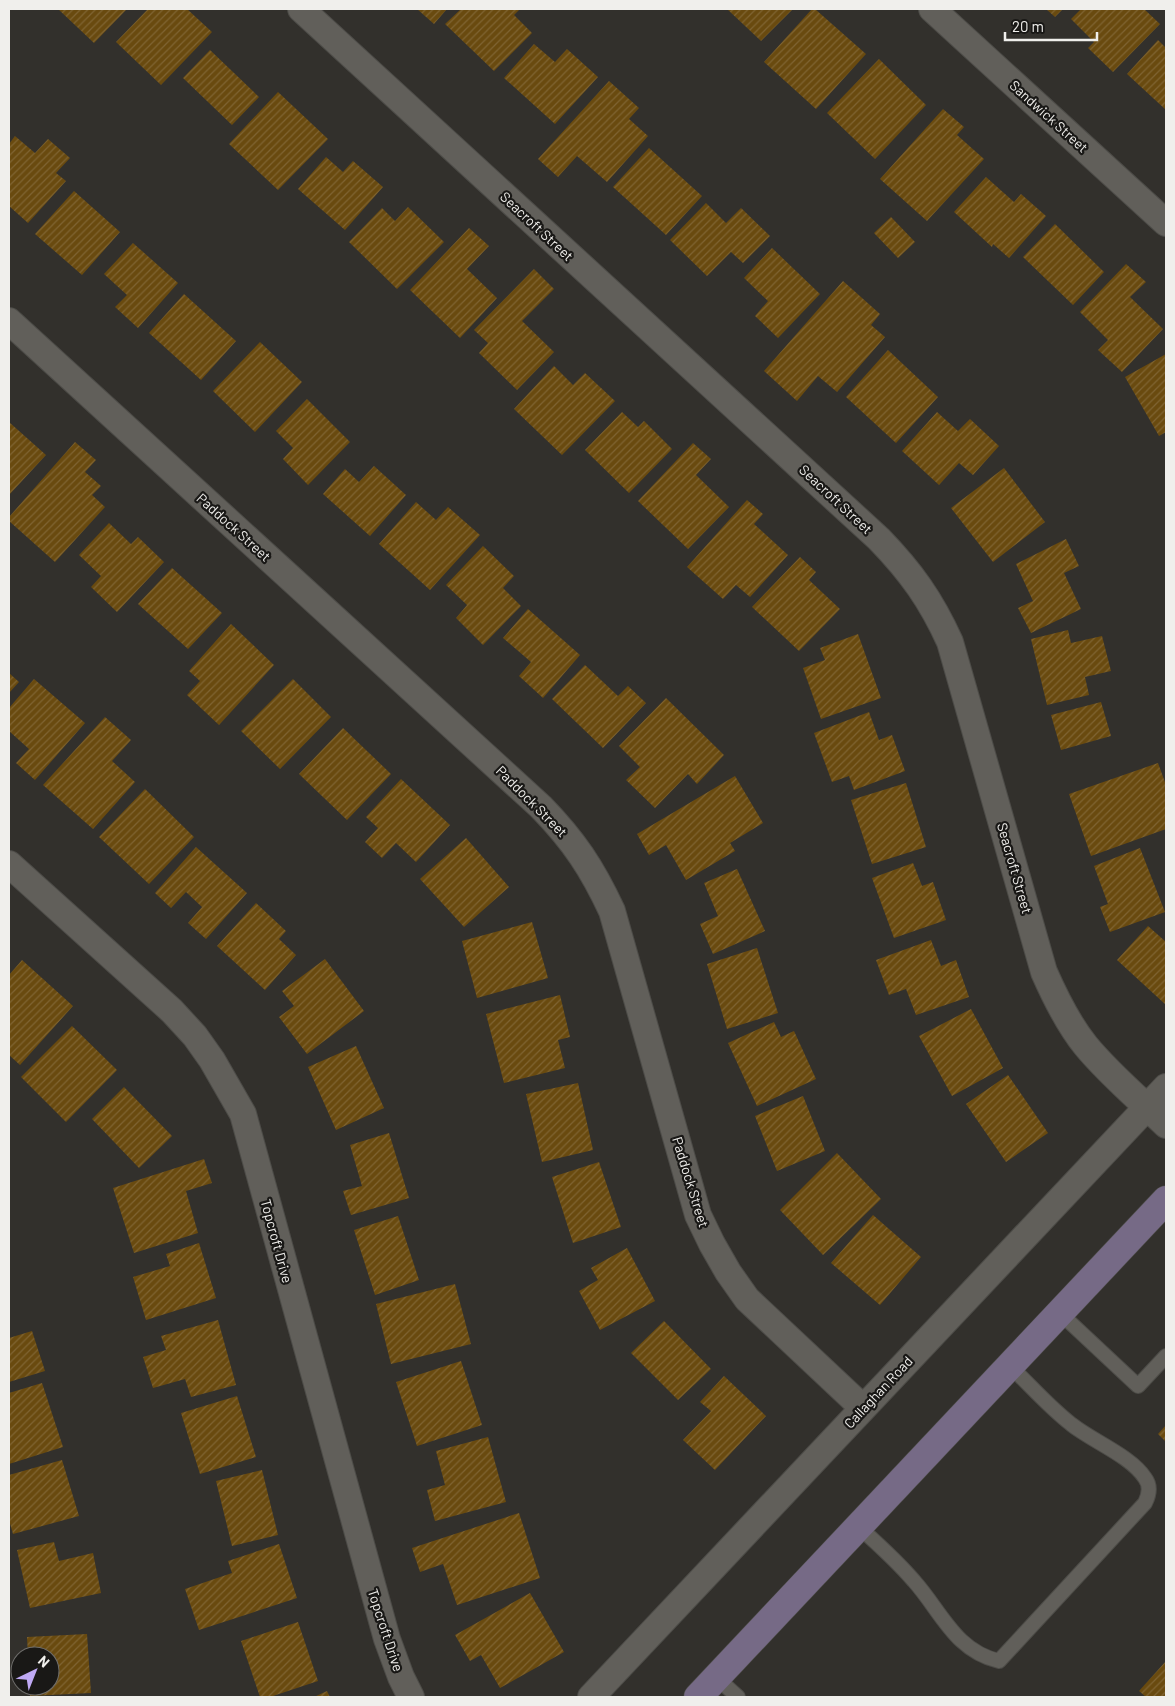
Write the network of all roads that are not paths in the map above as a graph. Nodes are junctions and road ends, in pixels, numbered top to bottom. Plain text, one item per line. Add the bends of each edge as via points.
1 (300, 9) edge
2 (932, 9) edge
3 (1166, 223) edge
4 (9, 321) edge
5 (9, 864) edge
6 (1166, 1087) edge
7 (1147, 1107) junction
8 (1166, 1125) edge
9 (1166, 1200) edge
10 (1060, 1313) junction
11 (1166, 1356) edge
12 (1010, 1366) junction
13 (863, 1408) junction
14 (859, 1527) junction
15 (708, 1688) edge
16 (412, 1697) edge
17 (590, 1697) edge
18 (738, 1697) edge

1 - 7 street, Seacroft Street via 901,561 937,613 950,642 1044,972 1055,997 1084,1044
2 - 3 street, Sandwick Street
4 - 13 street, Paddock Street via 563,830 587,862 612,911 698,1215 712,1244 747,1299
5 - 16 street, Topcroft Drive via 178,1017 212,1060 242,1114 387,1639
6 - 7 street, Callaghan Road
7 - 8 street, Seacroft Street
7 - 13 street, Callaghan Road
9 - 10 main road
10 - 11 lane via 1138,1386
10 - 12 main road
12 - 14 main road
12 - 14 lane via 1072,1425 1128,1461 1145,1477 1149,1496 999,1661 969,1647 949,1629 916,1583
13 - 17 street, Callaghan Road
14 - 15 main road
15 - 18 lane

